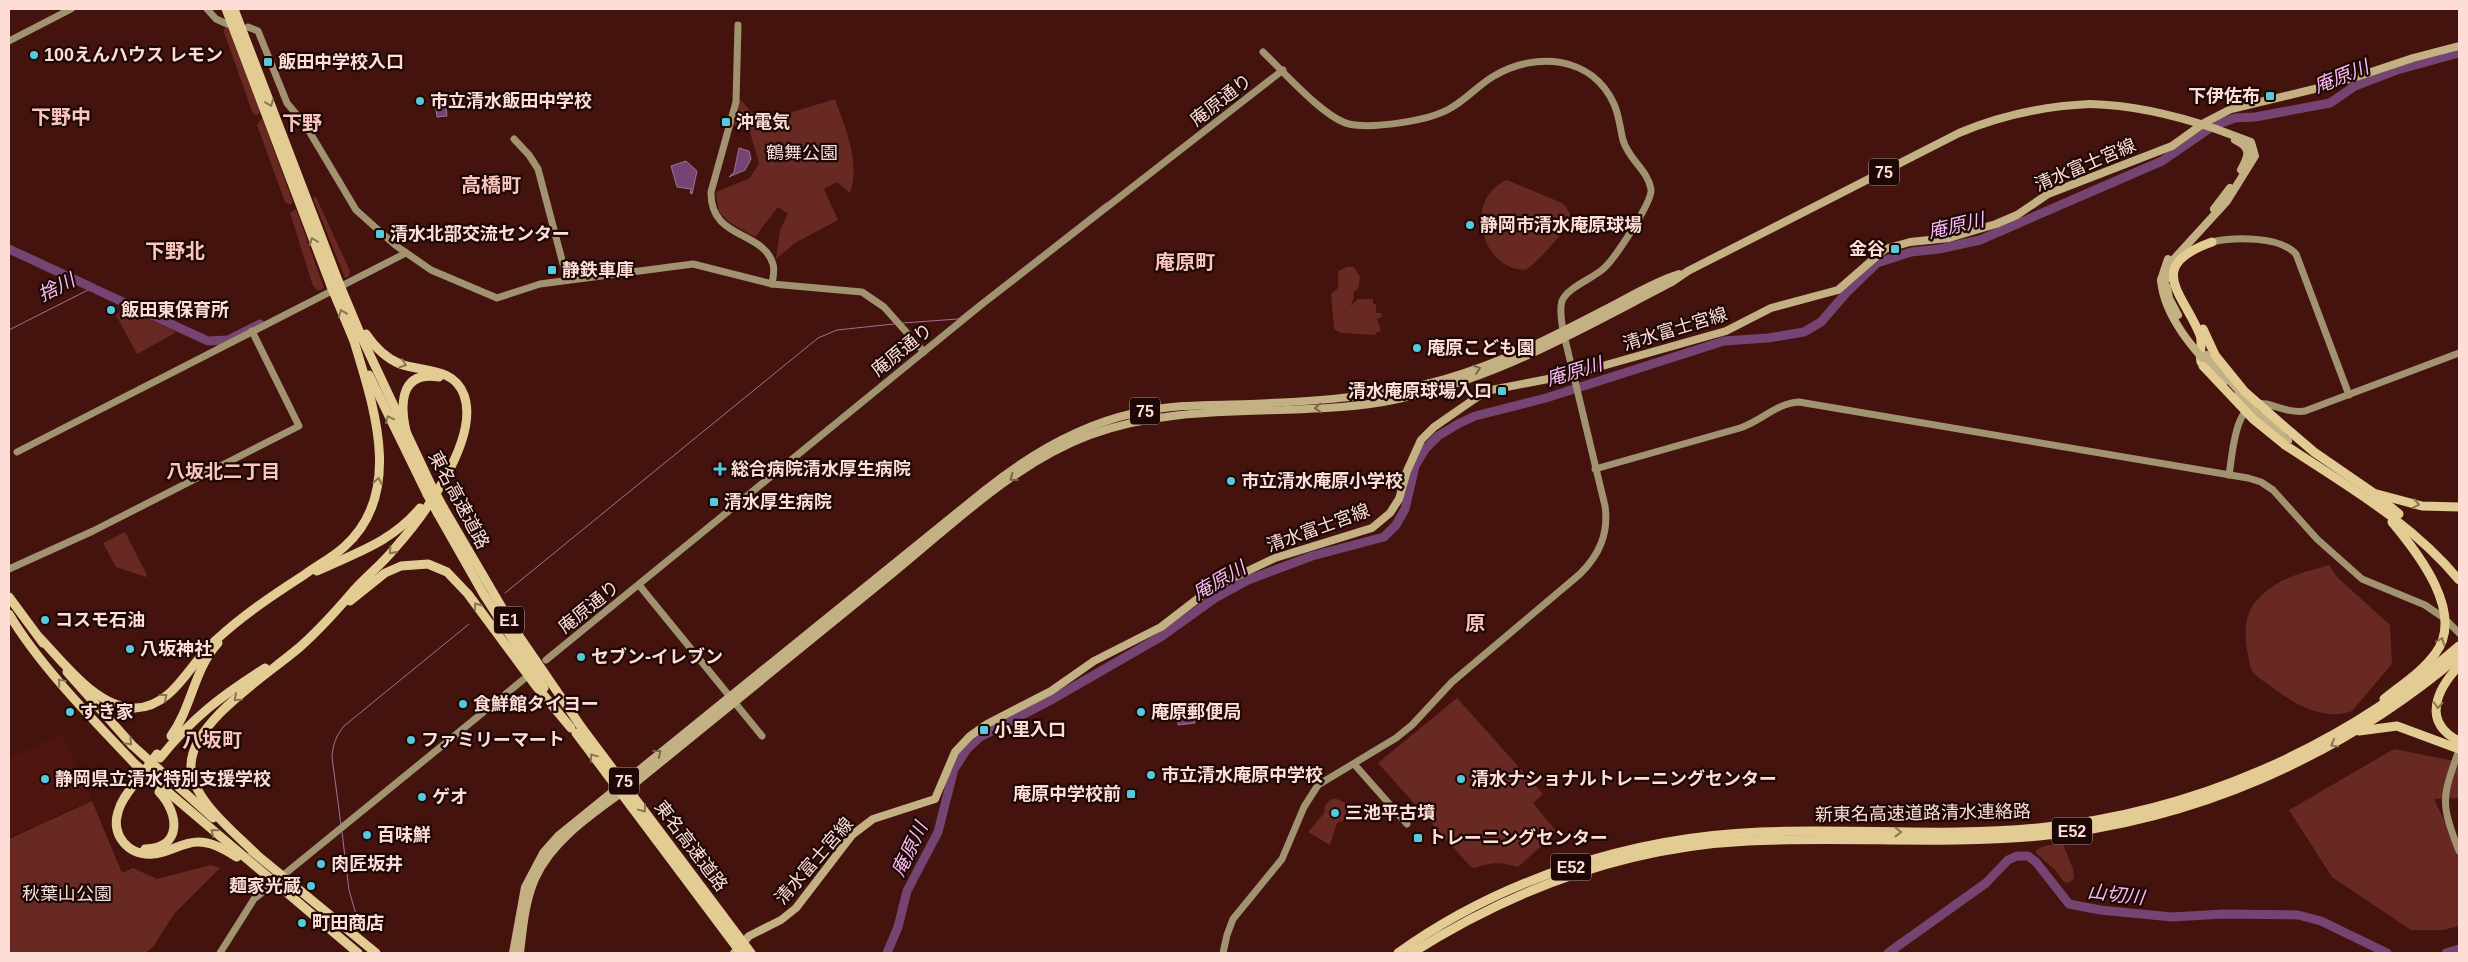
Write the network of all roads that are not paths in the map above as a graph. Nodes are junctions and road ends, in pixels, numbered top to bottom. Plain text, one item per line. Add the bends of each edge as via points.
1 (71, 9) edge
2 (207, 9) edge
3 (226, 9) edge
4 (234, 9) edge
5 (227, 24) dead end
6 (738, 25) dead end
7 (248, 27) dead end
8 (9, 41) edge
9 (2459, 46) edge
10 (1263, 52) dead end
11 (1283, 70) junction
12 (514, 139) dead end
13 (2212, 242) junction
14 (406, 253) junction
15 (567, 280) junction
16 (337, 283) junction
17 (772, 284) junction
18 (252, 331) junction
19 (1564, 334) junction
20 (361, 338) junction
21 (924, 352) junction
22 (2459, 354) edge
23 (1574, 374) junction
24 (2349, 395) junction
25 (407, 435) junction
26 (2289, 439) junction
27 (17, 452) dead end
28 (2311, 455) junction
29 (1595, 469) junction
30 (2229, 475) junction
31 (2373, 497) junction
32 (2459, 507) edge
33 (441, 511) junction
34 (2396, 518) junction
35 (9, 569) edge
36 (2459, 574) edge
37 (2459, 580) edge
38 (294, 581) junction
39 (639, 585) junction
40 (9, 597) edge
41 (341, 608) junction
42 (9, 614) edge
43 (238, 620) junction
44 (2459, 633) edge
45 (40, 638) junction
46 (302, 645) junction
47 (2459, 646) edge
48 (2459, 656) edge
49 (546, 660) dead end
50 (2459, 666) edge
51 (524, 678) dead end
52 (733, 700) junction
53 (2386, 704) junction
54 (576, 730) junction
55 (2351, 734) junction
56 (762, 736) dead end
57 (2459, 741) edge
58 (2459, 749) edge
59 (159, 756) junction
60 (135, 764) junction
61 (1354, 764) junction
62 (137, 784) junction
63 (2196, 799) junction
64 (1407, 824) dead end
65 (1945, 836) junction
66 (2459, 851) edge
67 (256, 854) junction
68 (259, 870) junction
69 (278, 879) junction
70 (220, 953) edge
71 (358, 953) edge
72 (376, 953) edge
73 (514, 953) edge
74 (520, 953) edge
75 (734, 953) edge
76 (740, 953) edge
77 (751, 953) edge
78 (1223, 953) edge
79 (1398, 953) edge
80 (1412, 953) edge

1 - 8 street
2 - 5 street via 216,19
16 -> 3 highway, 東名高速道路 / E1
4 -> 16 highway, 東名高速道路 / E1
6 - 17 street via 736,102 711,192 711,203 724,225 766,251 774,266
7 - 14 street via 258,31 287,103 306,126 352,204
9 - 23 main road, 清水富士宮線 via 2335,84 2231,109 2172,146 2048,194 2017,215 1996,224 1949,238 1910,242 1885,249 1838,290 1771,308 1726,332
10 - 11 street
11 - 19 street via 1332,117 1351,125 1364,126 1434,116 1460,103 1495,75 1529,62 1562,62 1577,66 1595,78 1614,105 1627,150 1646,176 1651,193 1611,261 1563,300 1560,313
11 - 21 street, 庵原通り
12 - 15 street via 538,169
13 - 24 street via 2262,241 2283,244 2292,250 2302,266
13 - 26 highway, bridge via 2183,263 2177,282 2215,355
13 - 26 highway, bridge via 2181,257 2173,278 2175,289 2200,336 2203,366 2240,406
14 - 15 street via 431,270 496,298 540,284
14 - 18 street
15 - 17 street via 683,263
16 - 20 highway, 東名高速道路 / E1, bridge
17 - 21 street via 853,290 868,295 884,307
18 - 27 street
18 - 35 street via 299,426 94,531
19 - 23 street
19 - 26 main road, 75, bridge via 1670,277 1688,272 1967,129 2030,110 2090,104 2118,105 2156,111 2251,142 2255,156 2227,201 2174,259 2164,280 2174,307 2203,350
19 - 52 main road, 75 via 1484,366 1400,390 1337,400 1154,409 1119,417 1061,440 1001,477
20 - 25 highway, 東名高速道路 / E1
33 -> 20 highway, 東名高速道路 / E1, bridge via 427,494 389,420
38 -> 20 highway via 353,538 368,516 377,488 379,438
20 -> 41 highway via 392,360 442,373 456,381 465,397 466,413 456,455 428,506 394,550
21 - 39 street, 庵原通り
22 - 24 street
23 - 29 street
23 - 75 main road, 清水富士宮線 via 1491,390 1478,396 1421,440 1407,471 1400,499 1377,525 1275,558 1209,590 1161,626 1094,661 1051,691 987,724 955,752 935,799 873,819 852,835 796,908 781,920 749,936
24 - 30 street via 2298,412 2261,404 2248,408 2240,418
25 - 33 highway, 東名高速道路 / E1, bridge
25 - 38 highway via 402,401 409,386 431,376 453,384 462,405 461,425 452,456 426,501 405,524 383,541
26 - 28 highway
26 - 28 highway
28 - 31 highway
29 - 30 street via 1740,428 1783,405 1799,402
29 - 61 street via 1606,523 1601,545 1589,565 1452,682 1412,726
30 - 44 street via 2248,478 2273,490 2351,571 2373,584 2425,605
31 -> 32 highway via 2422,506
31 - 34 highway
33 - 54 highway, 東名高速道路 / E1 via 488,602
34 - 36 highway
34 - 37 highway
53 -> 34 highway, bridge via 2436,653 2445,628 2442,601
38 - 43 highway
39 - 49 street, 庵原通り
39 - 52 street
40 - 45 highway
41 - 46 highway
54 -> 41 highway via 536,686 460,584 438,568 416,563 392,569
60 -> 42 highway via 36,653
45 -> 43 highway via 102,698 120,706 142,707 154,704 169,693 213,642
43 - 59 highway via 205,662 181,720
45 -> 67 highway via 83,692 132,745
46 - 59 highway via 215,701
46 -> 67 highway via 209,724 198,738 192,755 192,775 199,793
47 - 53 highway, 新東名高速道路清水連絡路 / E52
48 - 53 highway, 新東名高速道路清水連絡路 / E52
50 -> 57 highway via 2441,688 2436,710 2445,731
51 - 69 street
52 - 56 street
73 -> 52 main road, 75 via 525,887 544,853 570,825
52 - 74 main road, 75 via 557,846 535,879 529,896
53 - 55 highway, 新東名高速道路清水連絡路 / E52
53 - 63 highway, 新東名高速道路清水連絡路 / E52 via 2333,735
76 -> 54 highway, 東名高速道路 / E1, bridge
54 -> 77 highway, 東名高速道路 / E1, bridge
55 - 58 highway via 2397,726
55 -> 63 highway, 新東名高速道路清水連絡路 / E52 via 2275,773
58 - 66 street via 2447,784 2445,806
59 - 62 highway
60 - 62 highway via 166,798 174,815 172,835 156,848 139,848 123,832 124,808
68 -> 60 highway
61 - 64 street
61 - 78 street via 1318,785 1311,794 1282,859 1234,919 1226,934
62 - 68 highway via 121,804 116,822 120,838 131,849 153,854 191,843 206,843
63 - 65 highway, 新東名高速道路清水連絡路 / E52 via 2146,818 2084,830 2014,838
79 -> 65 highway, 新東名高速道路清水連絡路 / E52 via 1477,906 1516,888 1566,868 1666,842 1762,832
65 - 80 highway, 新東名高速道路清水連絡路 / E52 via 1768,840 1689,846 1552,881 1496,905
67 - 69 highway
68 - 69 highway
69 - 70 street via 248,906
69 - 71 highway
69 - 72 highway

